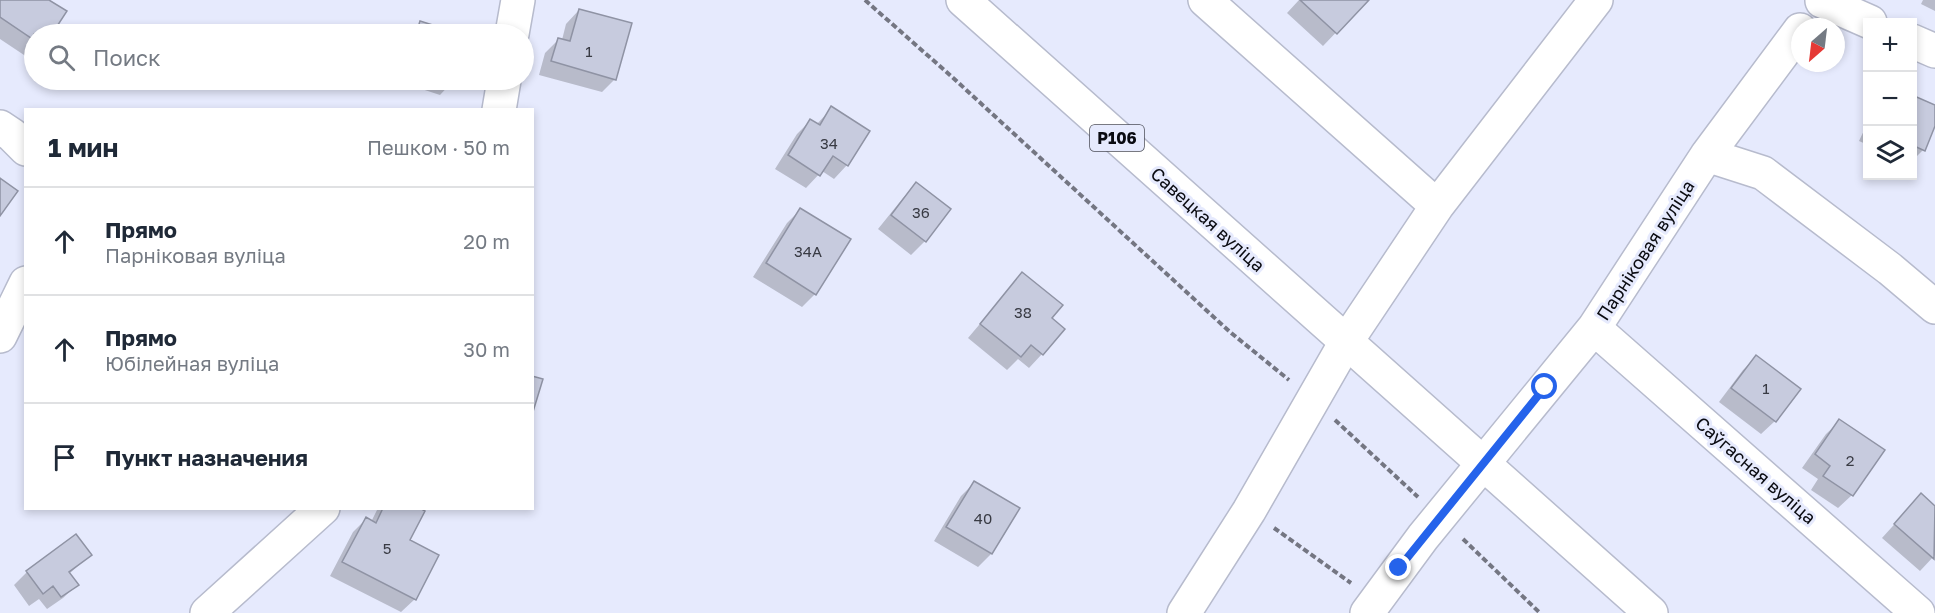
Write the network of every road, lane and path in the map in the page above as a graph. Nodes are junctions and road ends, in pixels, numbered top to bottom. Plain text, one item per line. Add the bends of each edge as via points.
1 (518, 0) edge
2 (864, 0) edge
3 (963, 0) edge
4 (1205, 0) edge
5 (1596, 0) edge
6 (1822, 1) edge
7 (1809, 18) edge
8 (1863, 19) edge
9 (514, 24) edge
10 (1791, 42) edge
11 (1917, 43) edge
12 (1935, 51) edge
13 (503, 90) edge
14 (500, 108) edge
15 (0, 127) edge
16 (24, 147) edge
17 (1707, 155) junction
18 (1437, 206) junction
19 (24, 287) edge
20 (1935, 306) edge
21 (1594, 328) junction
22 (0, 336) edge
23 (1346, 342) junction
24 (1313, 399) junction
25 (1483, 464) junction
26 (321, 510) edge
27 (1249, 511) junction
28 (1440, 517) junction
29 (1371, 607) edge
30 (207, 613) edge
31 (1184, 613) edge
32 (1540, 613) edge
33 (1652, 613) edge
34 (1918, 613) edge

1 - 9 street
2 - 24 path via 1230,332
3 - 23 street, Савецкая вуліца / Р106
4 - 18 street
5 - 18 street
6 - 7 street, Парніковая вуліца
6 - 8 street
10 - 17 street, Парніковая вуліца
11 - 12 street
13 - 14 street
15 - 16 street
17 - 20 street via 1763,173
17 - 21 street, Парніковая вуліца
18 - 23 street
19 - 22 street
21 - 25 street, Парніковая вуліца
21 - 34 street, Саўгасная вуліца
23 - 24 street
23 - 25 street, Савецкая вуліца / Р106
24 - 27 street
24 - 28 path
25 - 28 street, Парніковая вуліца
25 - 33 street, Савецкая вуліца / Р106
26 - 30 street
27 - 29 path
27 - 31 street
28 - 29 street, Парніковая вуліца
28 - 32 path

